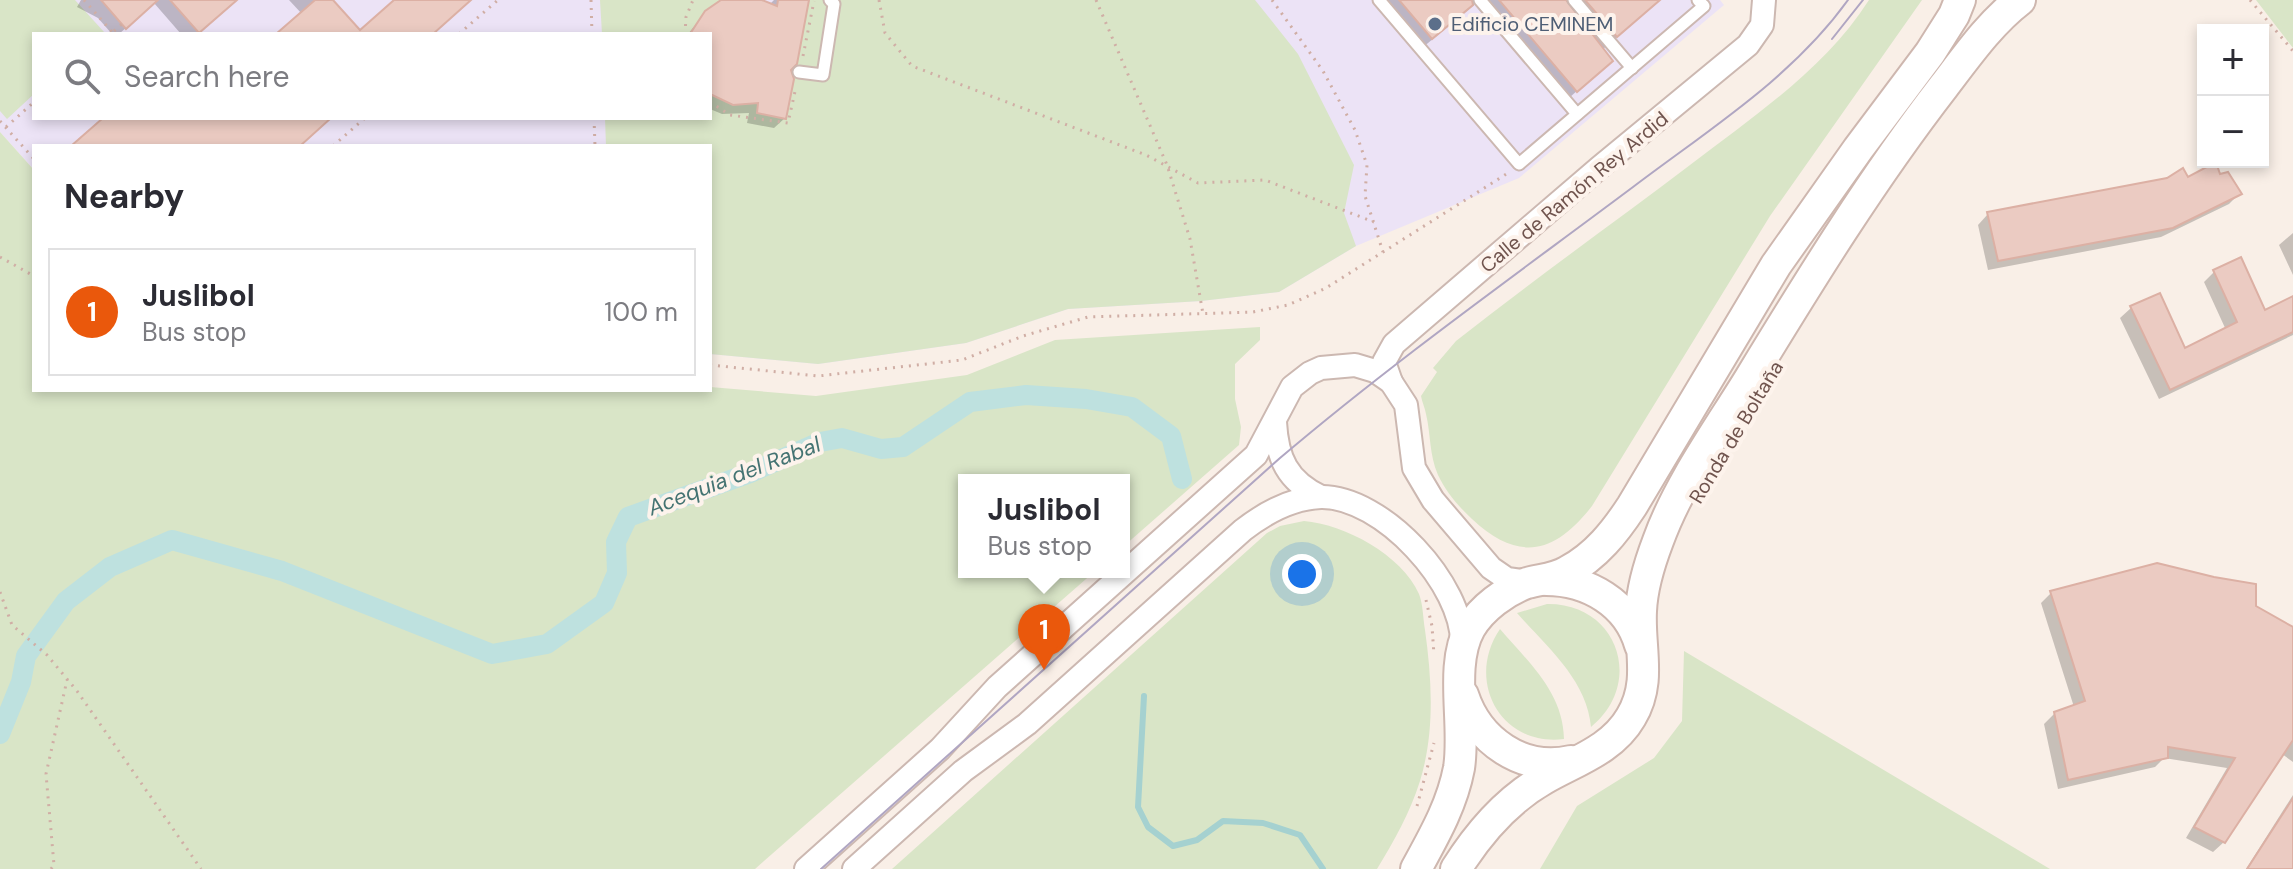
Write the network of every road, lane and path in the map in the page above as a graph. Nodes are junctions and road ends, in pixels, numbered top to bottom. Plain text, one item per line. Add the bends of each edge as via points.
1 (84, 0) edge
2 (498, 0) edge
3 (591, 0) edge
4 (693, 0) edge
5 (814, 0) edge
6 (830, 0) edge
7 (879, 0) edge
8 (1096, 0) edge
9 (1272, 0) edge
10 (1379, 0) edge
11 (1480, 0) edge
12 (1574, 0) edge
13 (1698, 0) edge
14 (1764, 0) edge
15 (1960, 0) edge
16 (2020, 0) edge
17 (2250, 0) edge
18 (122, 24) dead end
19 (111, 32) edge
20 (113, 32) edge
21 (461, 32) edge
22 (592, 32) edge
23 (685, 32) edge
24 (2293, 51) edge
25 (1632, 68) junction
26 (799, 72) junction
27 (712, 103) edge
28 (32, 104) edge
29 (1577, 114) junction
30 (363, 120) edge
31 (594, 120) edge
32 (0, 121) edge
33 (6, 127) junction
34 (335, 144) edge
35 (595, 144) edge
36 (32, 157) edge
37 (1519, 164) junction
38 (1167, 167) junction
39 (1374, 222) junction
40 (1383, 252) junction
41 (0, 257) edge
42 (32, 275) edge
43 (1203, 314) junction
44 (712, 365) edge
45 (1391, 382) junction
46 (1275, 420) junction
47 (1321, 497) junction
48 (1130, 567) edge
49 (1118, 578) edge
50 (1537, 581) junction
51 (0, 592) edge
52 (1425, 598) dead end
53 (1462, 650) junction
54 (1644, 657) junction
55 (1435, 664) dead end
56 (67, 679) junction
57 (1461, 691) junction
58 (1436, 736) dead end
59 (1588, 756) junction
60 (1417, 806) dead end
61 (51, 869) edge
62 (201, 869) edge
63 (806, 869) edge
64 (854, 869) edge
65 (1416, 869) edge
66 (1456, 869) edge

1 - 19 path
2 - 21 path
3 - 22 path
4 - 23 path
5 - 26 path
6 - 26 lane via 834,4 823,75
7 - 38 path via 885,33 912,66
8 - 38 path
9 - 39 path via 1323,71 1355,130 1367,165 1365,196
10 - 37 lane
11 - 29 lane
12 - 25 lane
13 - 25 lane via 1704,6
14 - 45 street, Calle de Ramón Rey Ardid via 1762,25 1748,45 1394,344 1384,362
15 - 50 main road, Ronda de Boltaña via 1930,53 1776,265 1620,525 1579,564
16 - 54 main road, Ronda de Boltaña via 1997,20 1922,115 1833,243 1674,503 1643,598
17 - 24 path
18 - 20 path
25 - 29 lane
26 - 27 path via 788,123 730,115
28 - 33 path
29 - 37 lane
30 - 34 path
31 - 35 path
32 - 33 path
33 - 36 path
37 - 40 path
38 - 39 path via 1198,183 1265,180
38 - 43 path via 1190,239
39 - 40 path
40 - 43 path via 1288,305
41 - 42 path
43 - 44 path via 1088,317 962,360 818,376
45 - 46 street via 1355,365 1321,368 1292,387
45 - 50 street via 1406,405 1414,468 1433,500 1491,568 1507,579
46 - 47 street via 1278,451 1286,468
46 - 48 street via 1250,461
47 - 53 street via 1365,509 1409,542 1443,585 1460,625
47 - 64 street via 1293,502 1254,522
49 - 63 street
50 - 53 main road, Ronda de Boltaña via 1505,595 1479,616
50 - 54 main road via 1576,582 1596,591 1632,626
51 - 56 path via 12,625
52 - 55 path
53 - 57 main road, Ronda de Boltaña
54 - 59 main road, Ronda de Boltaña via 1644,685 1634,713 1615,738
56 - 61 path via 46,774
56 - 62 path
57 - 59 main road, Ronda de Boltaña via 1479,729 1503,749 1543,764
57 - 65 main road, Ronda de Boltaña via 1459,768 1443,818
58 - 60 path
59 - 66 main road, Ronda de Boltaña via 1515,799

